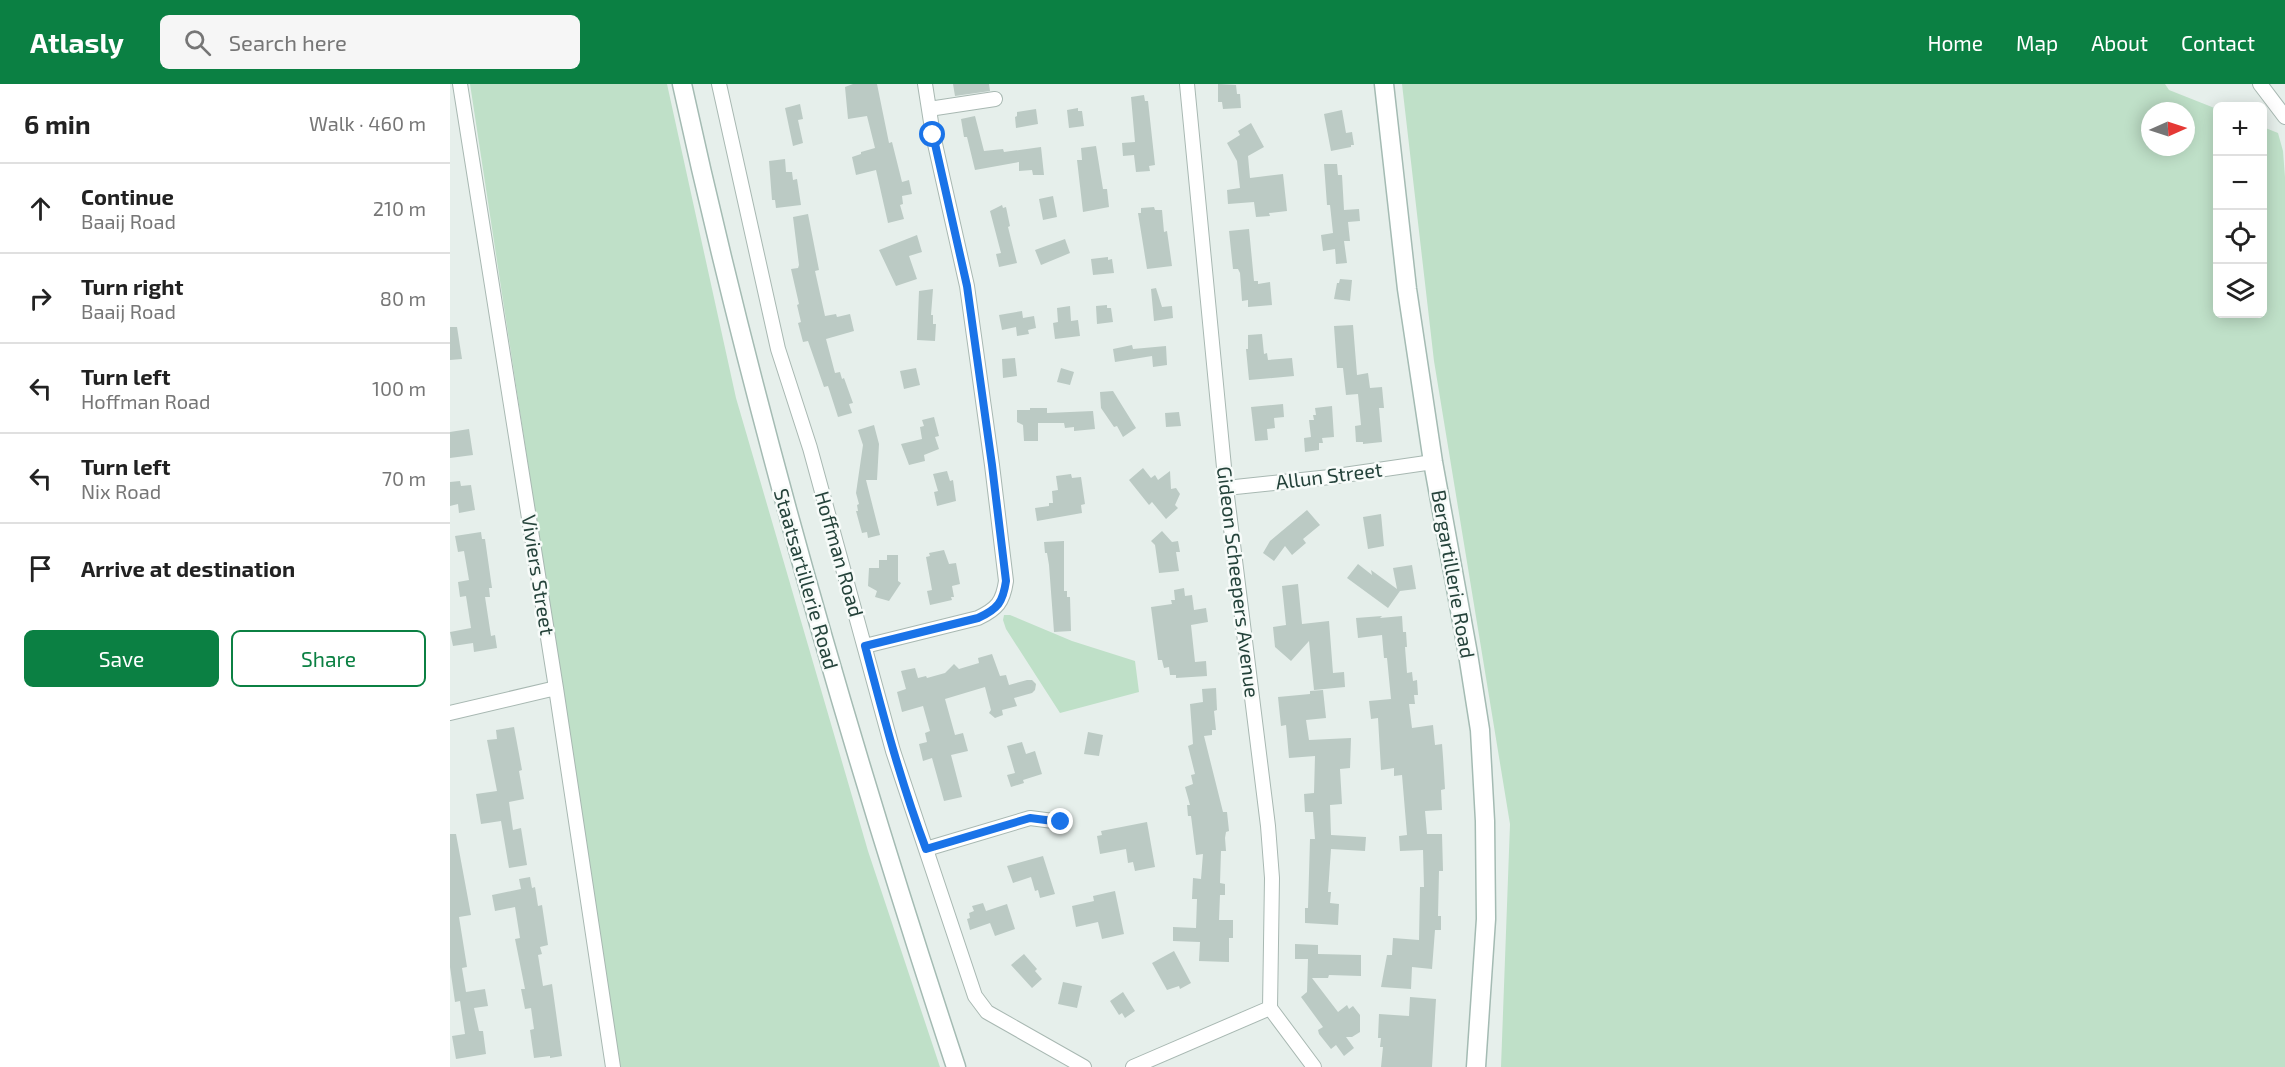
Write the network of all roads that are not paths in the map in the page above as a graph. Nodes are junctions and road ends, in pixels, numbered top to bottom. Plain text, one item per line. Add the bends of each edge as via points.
1 (460, 84) edge
2 (682, 84) edge
3 (719, 84) edge
4 (925, 84) edge
5 (1186, 84) edge
6 (1384, 84) edge
7 (2260, 84) edge
8 (995, 99) dead end
9 (929, 109) junction
10 (2285, 117) edge
11 (1433, 462) junction
12 (1226, 488) junction
13 (865, 646) junction
14 (556, 688) junction
15 (450, 713) edge
16 (1061, 822) dead end
17 (926, 849) junction
18 (1270, 1008) junction
19 (614, 1067) edge
20 (956, 1067) edge
21 (1084, 1067) edge
22 (1133, 1067) edge
23 (1314, 1067) edge
24 (1476, 1067) edge

1 - 14 street, Viviers Street
2 - 20 street, Staatsartillerie Road via 791,530 897,889
3 - 13 street, Hoffman Road via 778,350 810,448
4 - 9 street
5 - 12 street, Gideon Scheepers Avenue
6 - 11 street, Bergartillerie Road via 1407,289
7 - 10 street
8 - 9 street
9 - 13 street via 967,286 1006,581 1004,597 992,612
11 - 12 street, Allun Street
11 - 24 street, Bergartillerie Road via 1480,730 1486,919
12 - 18 street, Gideon Scheepers Avenue via 1268,826 1272,878
13 - 17 street, Hoffman Road via 896,761
14 - 15 street
14 - 19 street, Viviers Street
16 - 17 street via 1030,818
17 - 21 street, Hoffman Road via 980,1005
18 - 22 street
18 - 23 street

